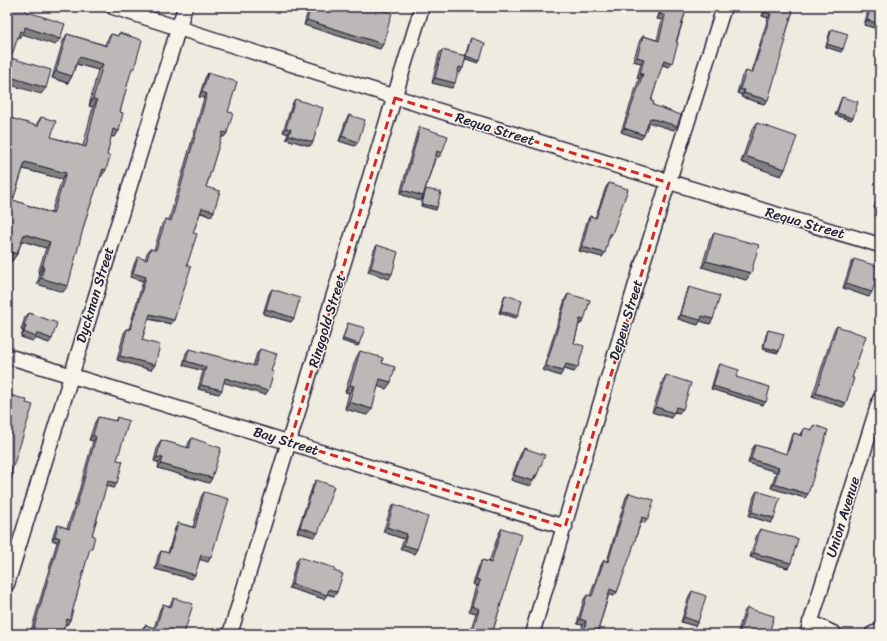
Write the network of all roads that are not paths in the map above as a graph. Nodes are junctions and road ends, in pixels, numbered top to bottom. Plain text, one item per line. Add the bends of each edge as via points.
1 (113, 7) edge
2 (185, 7) edge
3 (422, 7) edge
4 (724, 7) edge
5 (178, 28) junction
6 (395, 98) junction
7 (669, 183) junction
8 (880, 245) edge
9 (7, 356) edge
10 (70, 375) junction
11 (880, 399) edge
12 (290, 442) junction
13 (565, 527) junction
14 (7, 584) edge
15 (809, 628) edge
16 (880, 632) edge
17 (230, 634) edge
18 (532, 634) edge
19 (835, 634) edge
20 (872, 634) edge

1 - 5 street, Requa Street
2 - 5 street, Dyckman Street
3 - 6 street, Ringgold Street
4 - 7 street, Depew Street
5 - 6 street, Requa Street
5 - 10 street, Dyckman Street
6 - 7 street, Requa Street
6 - 12 street, Ringgold Street
7 - 8 street, Requa Street
7 - 13 street, Depew Street via 636,284
9 - 10 street, Bay Street
10 - 12 street, Bay Street
10 - 14 street, Dyckman Street
11 - 15 street, Union Avenue
12 - 13 street, Bay Street
12 - 17 street, Ringgold Street
13 - 18 street, Depew Street
15 - 19 street
16 - 20 street

